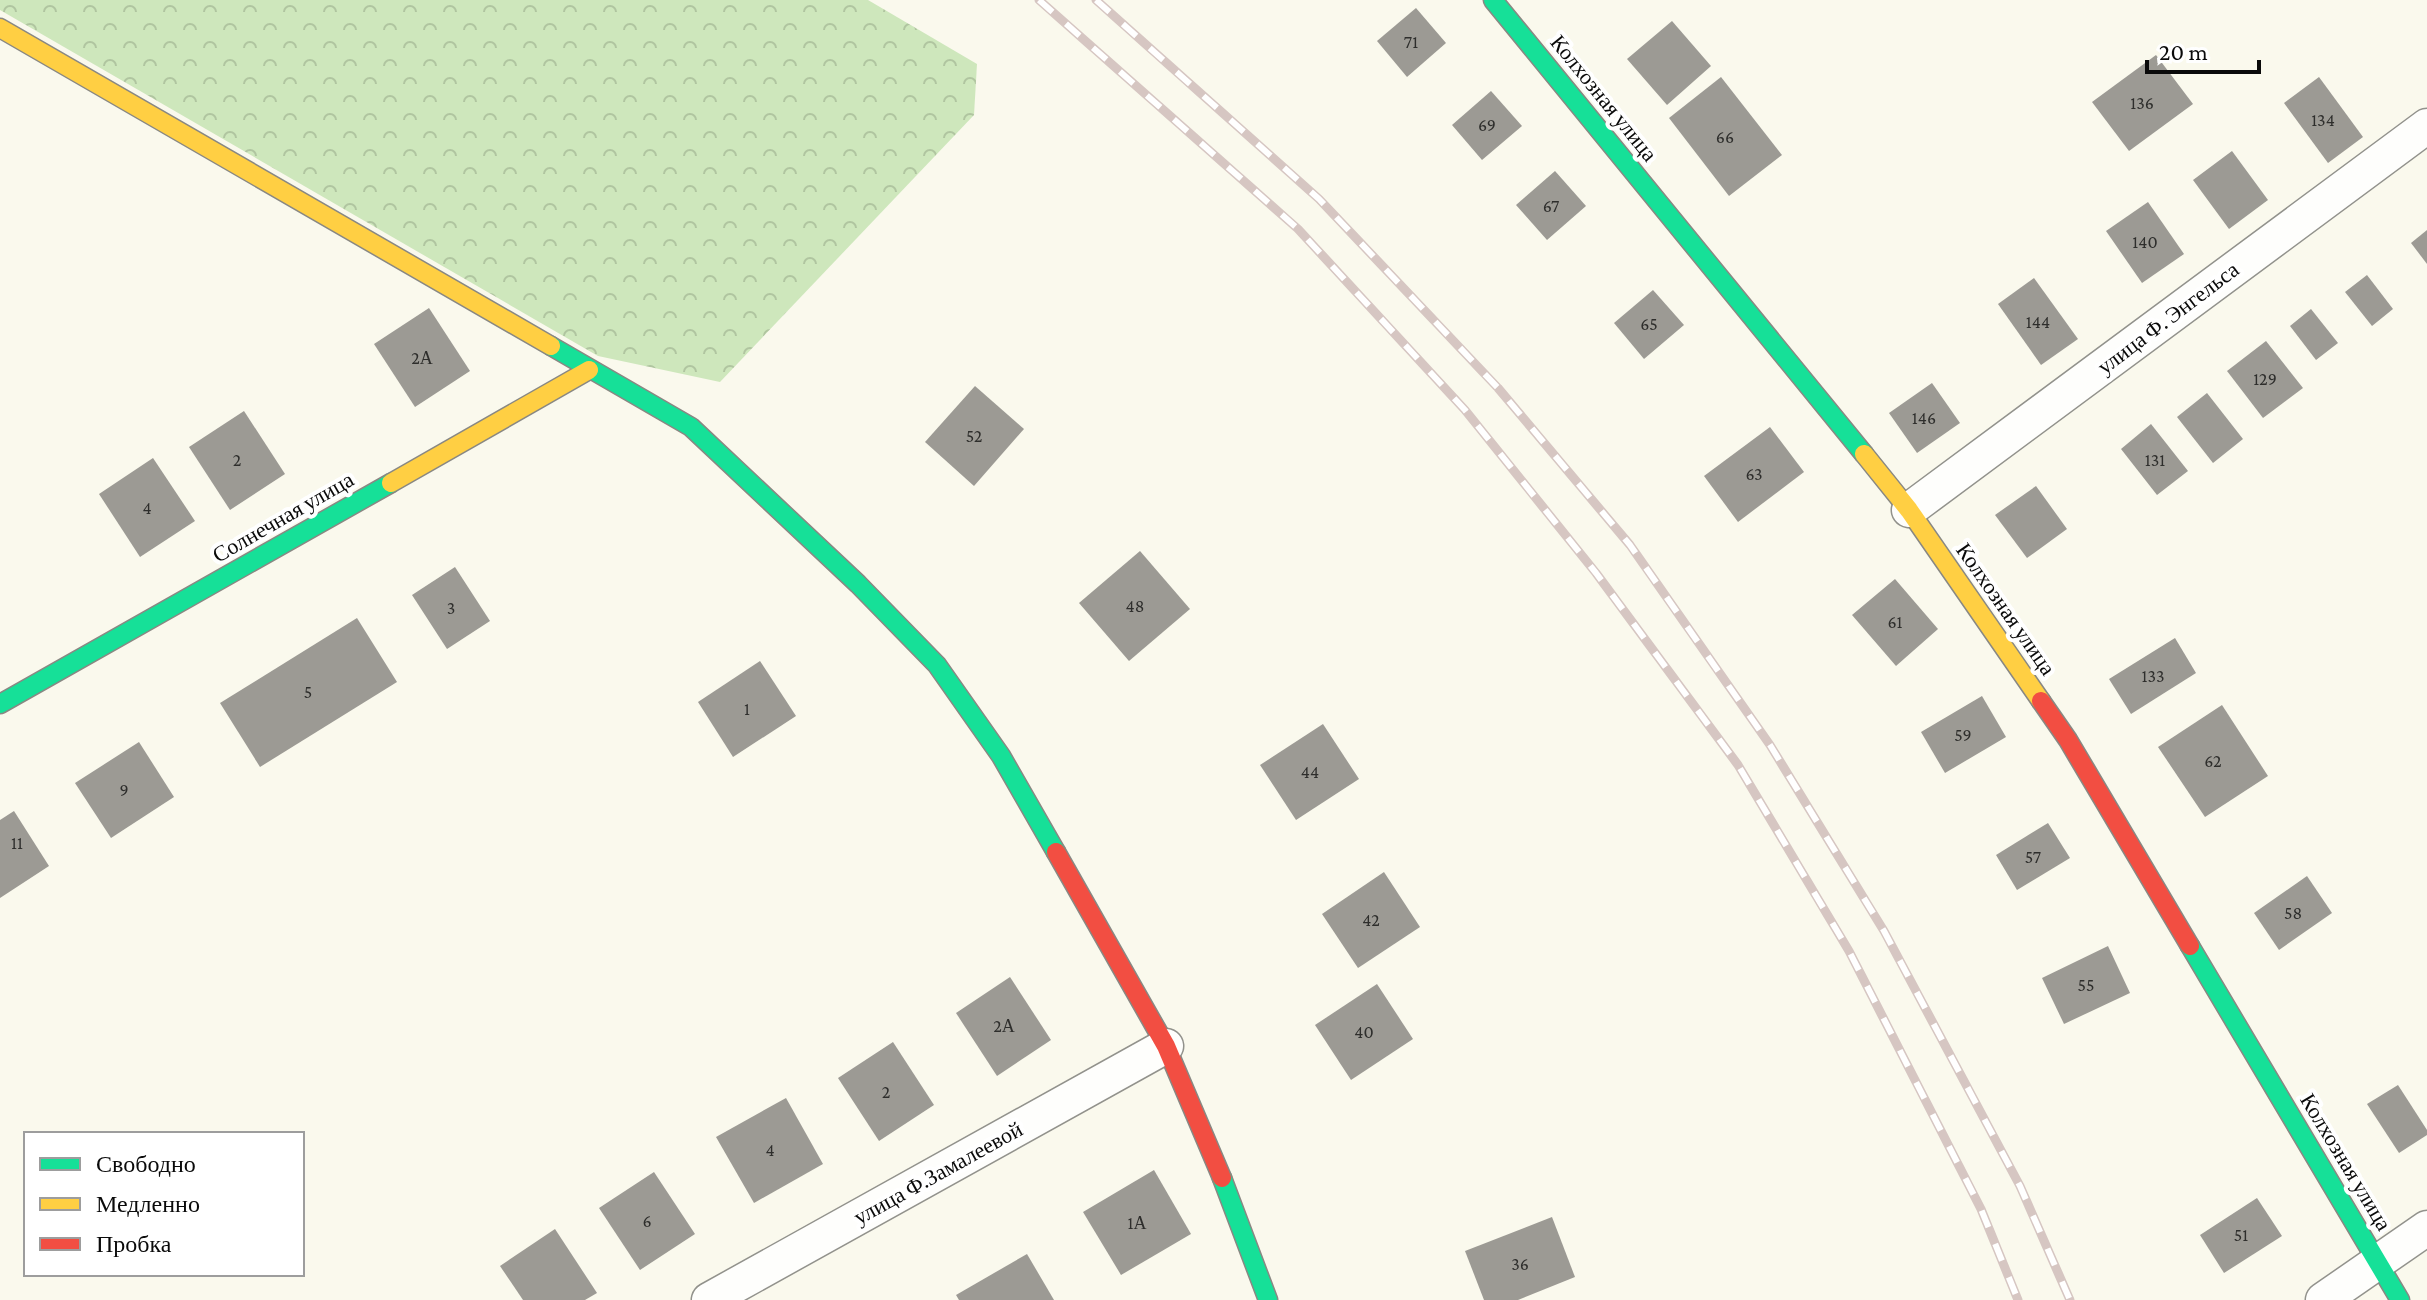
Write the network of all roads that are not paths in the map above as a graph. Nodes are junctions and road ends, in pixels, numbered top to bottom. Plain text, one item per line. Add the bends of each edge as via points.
1 (1493, 0) edge
2 (0, 28) edge
3 (2427, 126) edge
4 (589, 370) junction
5 (1909, 510) junction
6 (0, 704) edge
7 (1166, 1046) junction
8 (2427, 1228) edge
9 (2378, 1264) junction
10 (709, 1300) edge
11 (1268, 1300) edge
12 (2323, 1300) edge
13 (2400, 1300) edge

1 - 5 street, Колхозная улица
2 - 4 street
3 - 5 street, улица Ф. Энгельса
4 - 6 street, Солнечная улица
4 - 7 street via 691,427 937,665 1001,756
5 - 9 street, Колхозная улица via 2068,740
7 - 10 street, улица Ф.Замалеевой
7 - 11 street
8 - 9 street
9 - 12 street
9 - 13 street, Колхозная улица

